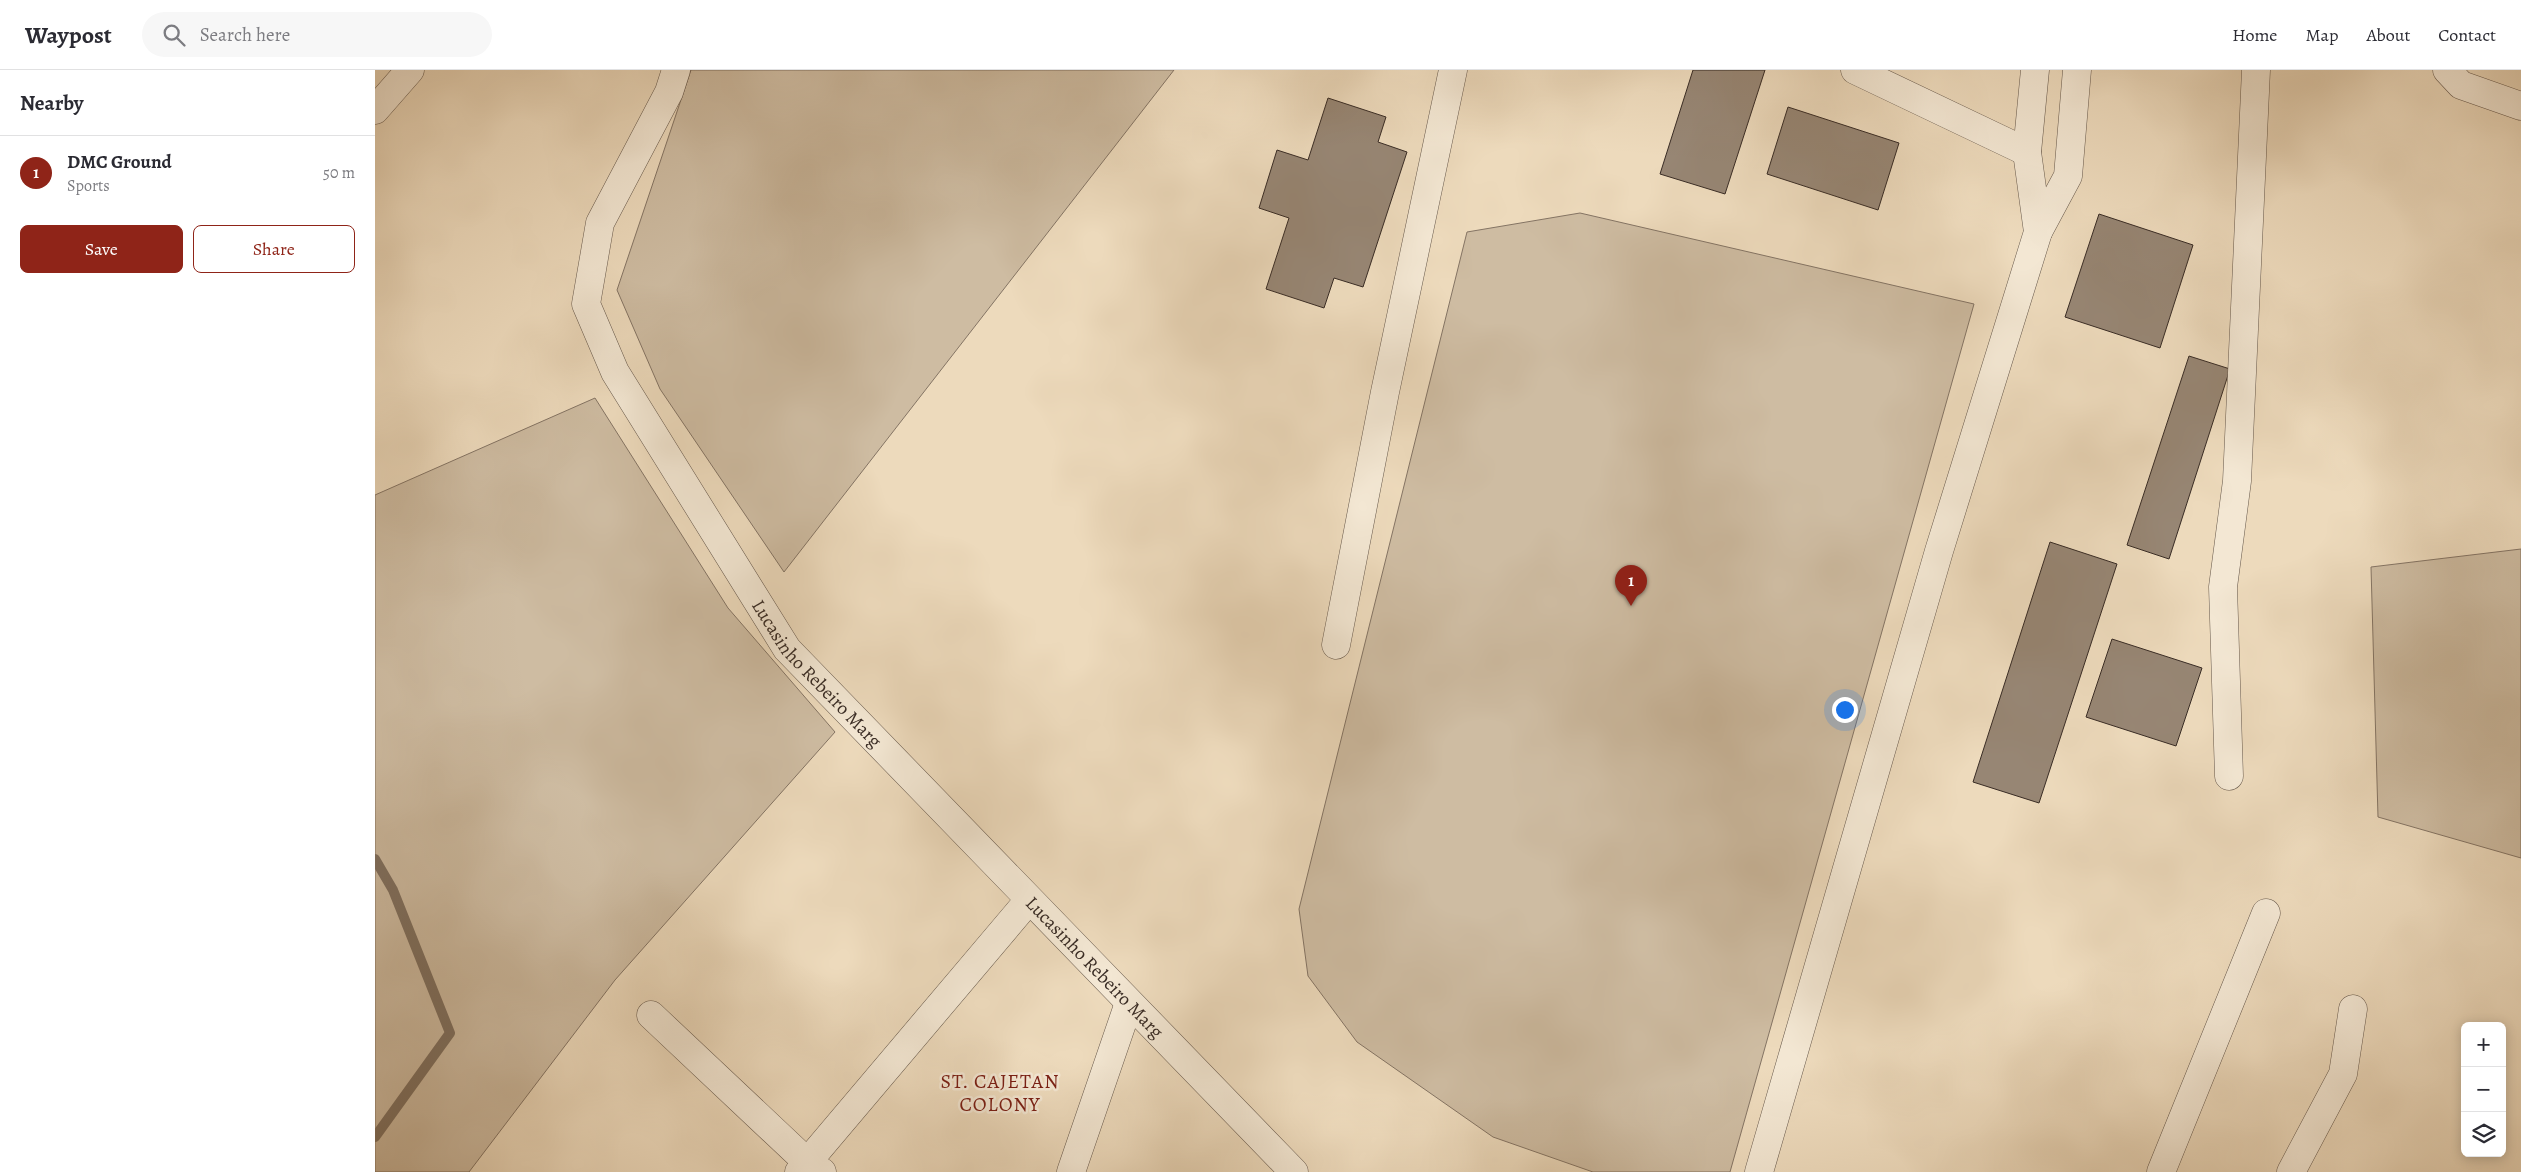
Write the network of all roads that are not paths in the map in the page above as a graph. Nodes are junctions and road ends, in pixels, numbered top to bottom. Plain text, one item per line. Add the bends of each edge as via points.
1 (409, 70) edge
2 (676, 70) edge
3 (1453, 70) edge
4 (1855, 70) edge
5 (2035, 70) edge
6 (2077, 70) edge
7 (2255, 70) edge
8 (2447, 70) edge
9 (2521, 106) edge
10 (375, 110) edge
11 (2027, 152) junction
12 (2038, 232) junction
13 (1337, 645) dead end
14 (2229, 776) dead end
15 (1029, 900) junction
16 (2266, 913) dead end
17 (1129, 1003) junction
18 (2353, 1009) dead end
19 (651, 1015) dead end
20 (809, 1169) edge
21 (1071, 1172) edge
22 (1294, 1172) edge
23 (1759, 1172) edge
24 (2161, 1172) edge
25 (2291, 1172) edge

1 - 10 street
2 - 15 street, Lucasinho Rebeiro Marg via 669,92 600,223 586,304 615,372 787,649
3 - 13 street via 1385,392
4 - 11 street
5 - 11 street
6 - 12 street via 2068,176
7 - 14 street via 2237,481 2223,587
8 - 9 street via 2461,85
11 - 12 street
12 - 23 street via 1939,551
15 - 17 street, Lucasinho Rebeiro Marg
15 - 20 street
16 - 24 street
17 - 21 street
17 - 22 street, Lucasinho Rebeiro Marg
18 - 25 street via 2343,1074
19 - 20 street

